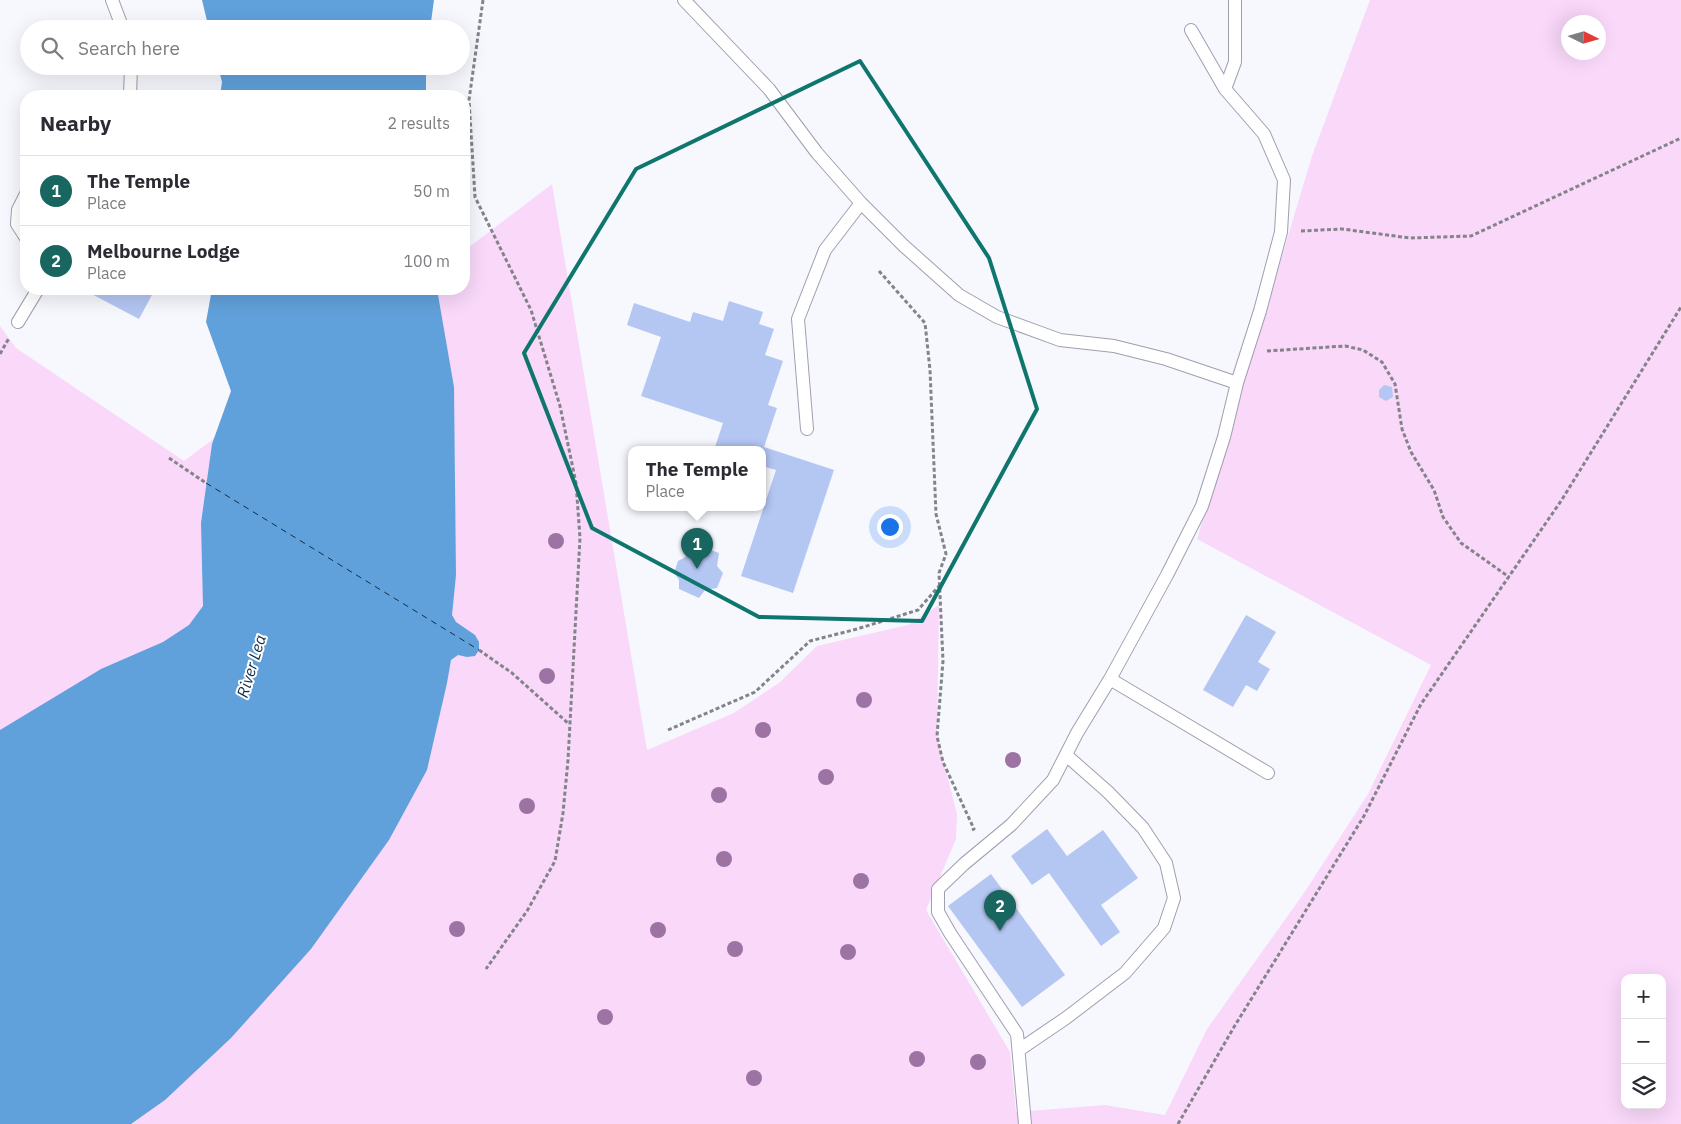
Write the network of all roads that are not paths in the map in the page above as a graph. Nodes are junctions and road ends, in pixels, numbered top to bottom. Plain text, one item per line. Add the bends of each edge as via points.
1 (112, 0) edge
2 (684, 0) edge
3 (1236, 0) edge
4 (120, 20) edge
5 (1191, 30) dead end
6 (131, 75) edge
7 (1225, 89) junction
8 (130, 90) edge
9 (861, 203) junction
10 (20, 206) edge
11 (20, 229) edge
12 (34, 295) edge
13 (18, 322) dead end
14 (1237, 383) junction
15 (807, 429) dead end
16 (1110, 679) junction
17 (1066, 755) junction
18 (1268, 773) dead end
19 (1019, 1050) junction
20 (1025, 1124) edge

1 - 4 lane
2 - 9 lane via 769,90 817,153
3 - 7 lane via 1235,62
5 - 7 lane
6 - 8 lane
7 - 14 lane via 1264,134 1284,180 1281,232
9 - 14 lane via 958,295 997,317 1060,340 1131,350
9 - 15 lane via 825,250 798,319
10 - 11 lane via 17,224
12 - 13 lane
14 - 16 lane via 1202,506
16 - 17 lane
16 - 18 lane
17 - 19 lane via 1053,780 1041,793 938,889 938,912 1017,1034
17 - 19 lane via 1143,828 1166,863 1174,898 1164,928 1125,973
19 - 20 lane

